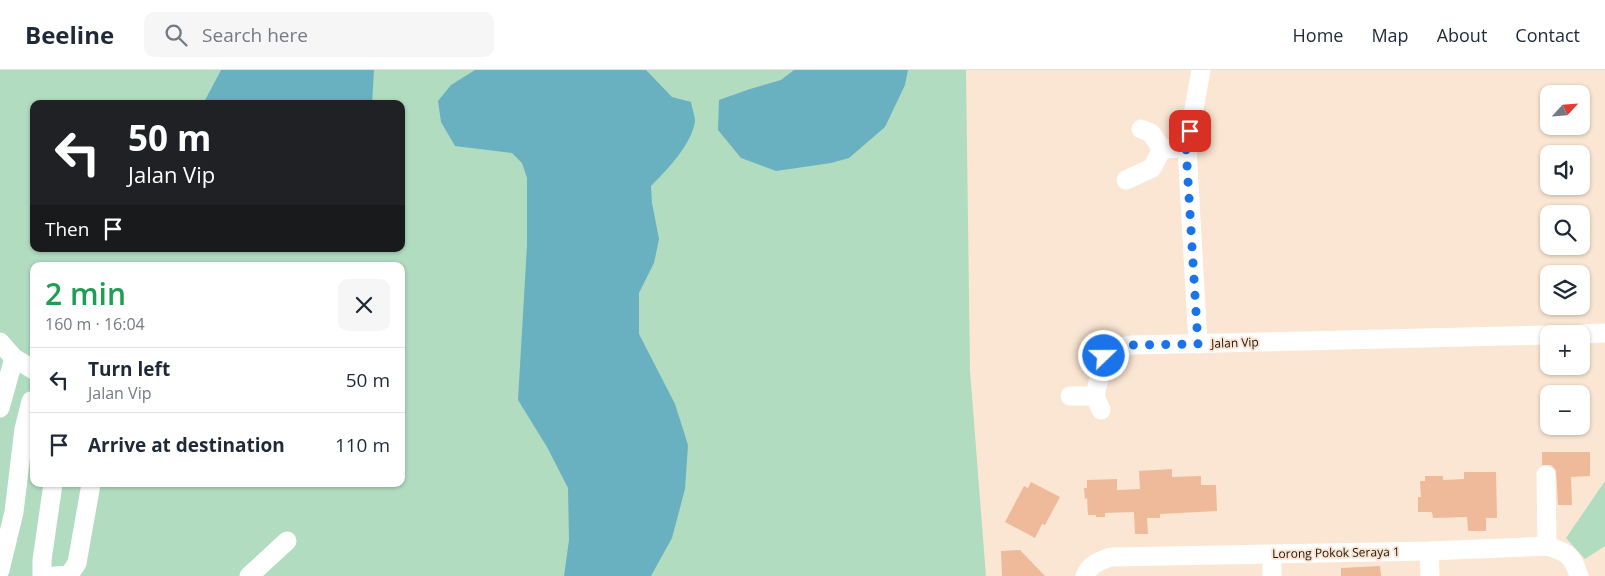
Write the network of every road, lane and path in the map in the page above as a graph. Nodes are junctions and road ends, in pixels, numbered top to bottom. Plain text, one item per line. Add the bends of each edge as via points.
1 (1201, 70) edge
2 (1141, 129) dead end
3 (1186, 148) junction
4 (1162, 149) junction
5 (1126, 180) dead end
6 (1605, 333) edge
7 (1590, 334) edge
8 (1540, 335) edge
9 (0, 342) edge
10 (1198, 344) junction
11 (14, 358) junction
12 (30, 368) edge
13 (4, 390) junction
14 (1070, 396) dead end
15 (30, 400) edge
16 (0, 408) edge
17 (30, 408) edge
18 (1546, 475) dead end
19 (53, 487) edge
20 (90, 487) edge
21 (287, 541) dead end
22 (1547, 546) junction
23 (1429, 551) junction
24 (1272, 554) junction
25 (0, 570) edge
26 (42, 576) edge
27 (64, 576) edge
28 (249, 576) edge
29 (1085, 576) edge
30 (1272, 576) edge
31 (1430, 576) edge
32 (1579, 576) edge

1 - 3 street, Jalan Vip
2 - 4 street via 1152,133
3 - 4 street
3 - 10 street, Jalan Vip
4 - 5 street via 1152,168
6 - 7 street
8 - 10 street, Jalan Vip
9 - 11 street
10 - 14 street via 1114,348 1104,356 1098,403
11 - 12 street
11 - 13 street
13 - 15 street
13 - 16 street
17 - 25 street via 24,429 14,512
18 - 22 street
19 - 26 street
20 - 27 street via 77,563
21 - 28 street
22 - 23 street, Lorong Pokok Seraya 1
22 - 32 street, Lorong Pokok Seraya 1 via 1565,552 1576,565
23 - 24 street, Lorong Pokok Seraya 1
23 - 31 street
24 - 29 street, Lorong Pokok Seraya 1 via 1111,557 1096,562
24 - 30 street

